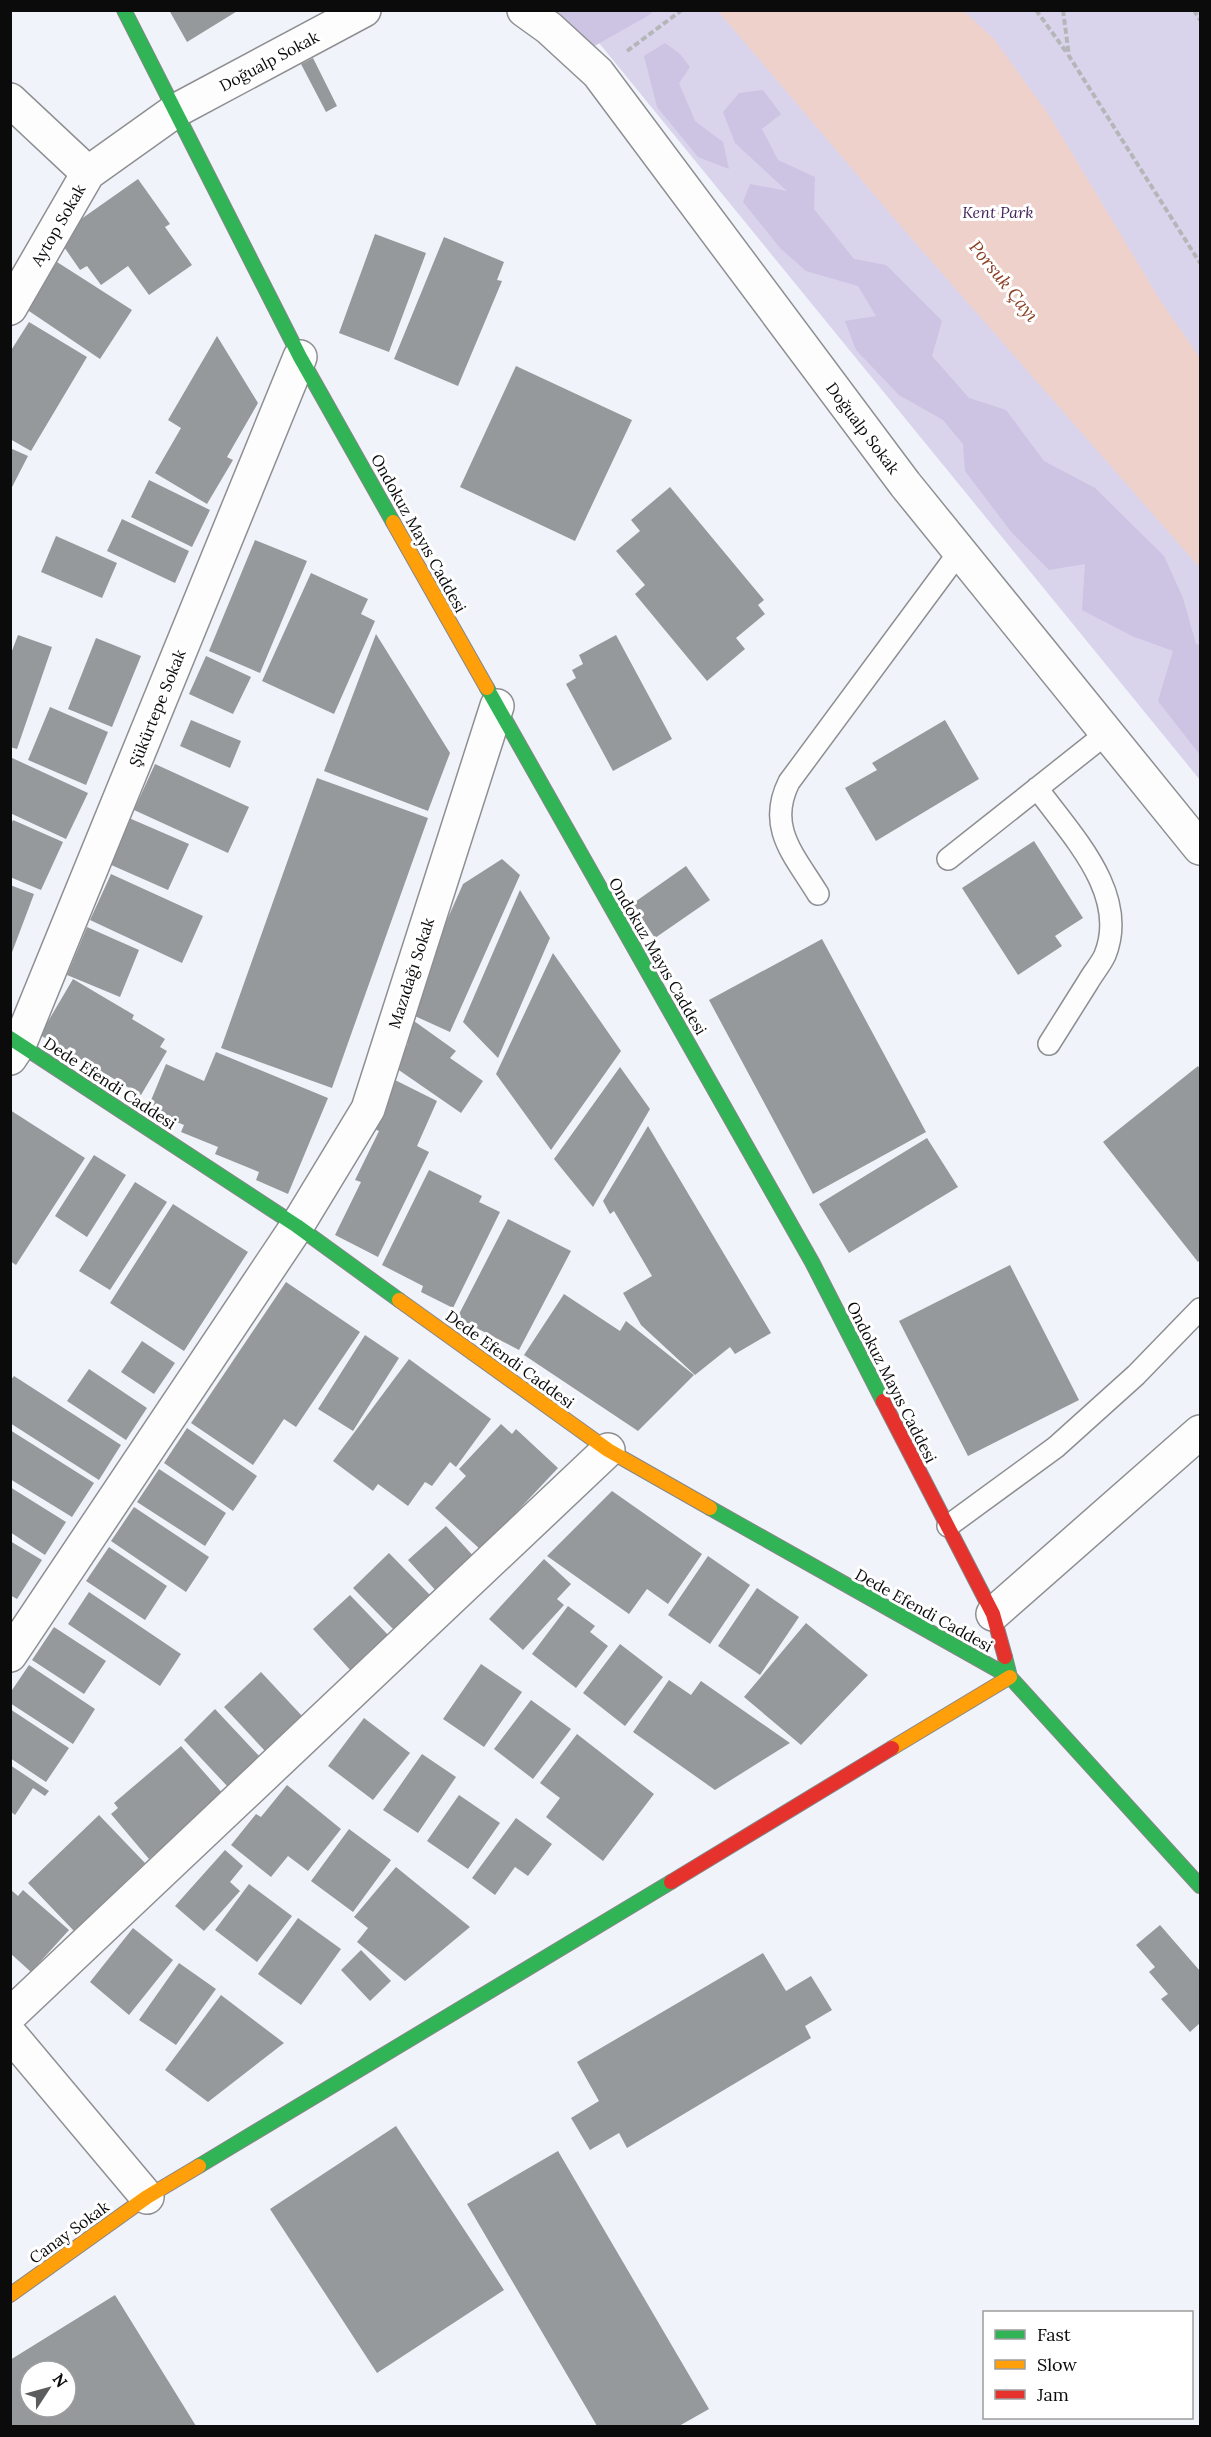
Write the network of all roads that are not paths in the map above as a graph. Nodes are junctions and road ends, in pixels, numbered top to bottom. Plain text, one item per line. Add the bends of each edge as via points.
1 (124, 10) edge
2 (364, 10) edge
3 (524, 10) edge
4 (10, 100) edge
5 (176, 111) junction
6 (88, 173) junction
7 (10, 308) edge
8 (300, 357) junction
9 (960, 551) junction
10 (497, 706) junction
11 (1107, 733) junction
12 (1037, 788) junction
13 (1200, 848) edge
14 (948, 859) dead end
15 (818, 894) dead end
16 (1049, 1044) dead end
17 (14, 1046) edge
18 (297, 1226) junction
19 (1200, 1309) edge
20 (1200, 1432) edge
21 (608, 1450) junction
22 (948, 1526) junction
23 (993, 1614) junction
24 (10, 1655) edge
25 (1010, 1677) junction
26 (1200, 1886) edge
27 (10, 2015) edge
28 (10, 2034) edge
29 (147, 2197) junction
30 (10, 2295) edge

1 - 5 street, Ondokuz Mayıs Caddesi
2 - 5 street, Doğualp Sokak
3 - 9 street, Doğualp Sokak via 598,73 905,484
4 - 6 street
5 - 6 street, Aytop Sokak
5 - 8 street, Ondokuz Mayıs Caddesi
6 - 7 street, Aytop Sokak
8 - 10 street, Ondokuz Mayıs Caddesi
8 - 17 street, Şükürtepe Sokak
9 - 11 street, Doğualp Sokak
9 - 15 lane via 782,796 781,830
10 - 18 street, Mazıdağı Sokak via 368,1109
10 - 22 street, Ondokuz Mayıs Caddesi via 812,1262
11 - 12 lane
11 - 13 street, Doğualp Sokak
12 - 14 lane
12 - 16 lane via 1091,863 1103,884 1109,907 1110,931 1105,954
17 - 18 street, Dede Efendi Caddesi
18 - 21 street, Dede Efendi Caddesi
18 - 24 street, Mazıdağı Sokak
19 - 22 lane via 1136,1375 1056,1447
20 - 23 street
21 - 25 street, Dede Efendi Caddesi
21 - 27 street
22 - 23 street, Ondokuz Mayıs Caddesi
23 - 25 street, Ondokuz Mayıs Caddesi
25 - 26 street, Ondokuz Mayıs Caddesi
25 - 29 street, Canay Sokak
28 - 29 street
29 - 30 street, Canay Sokak

